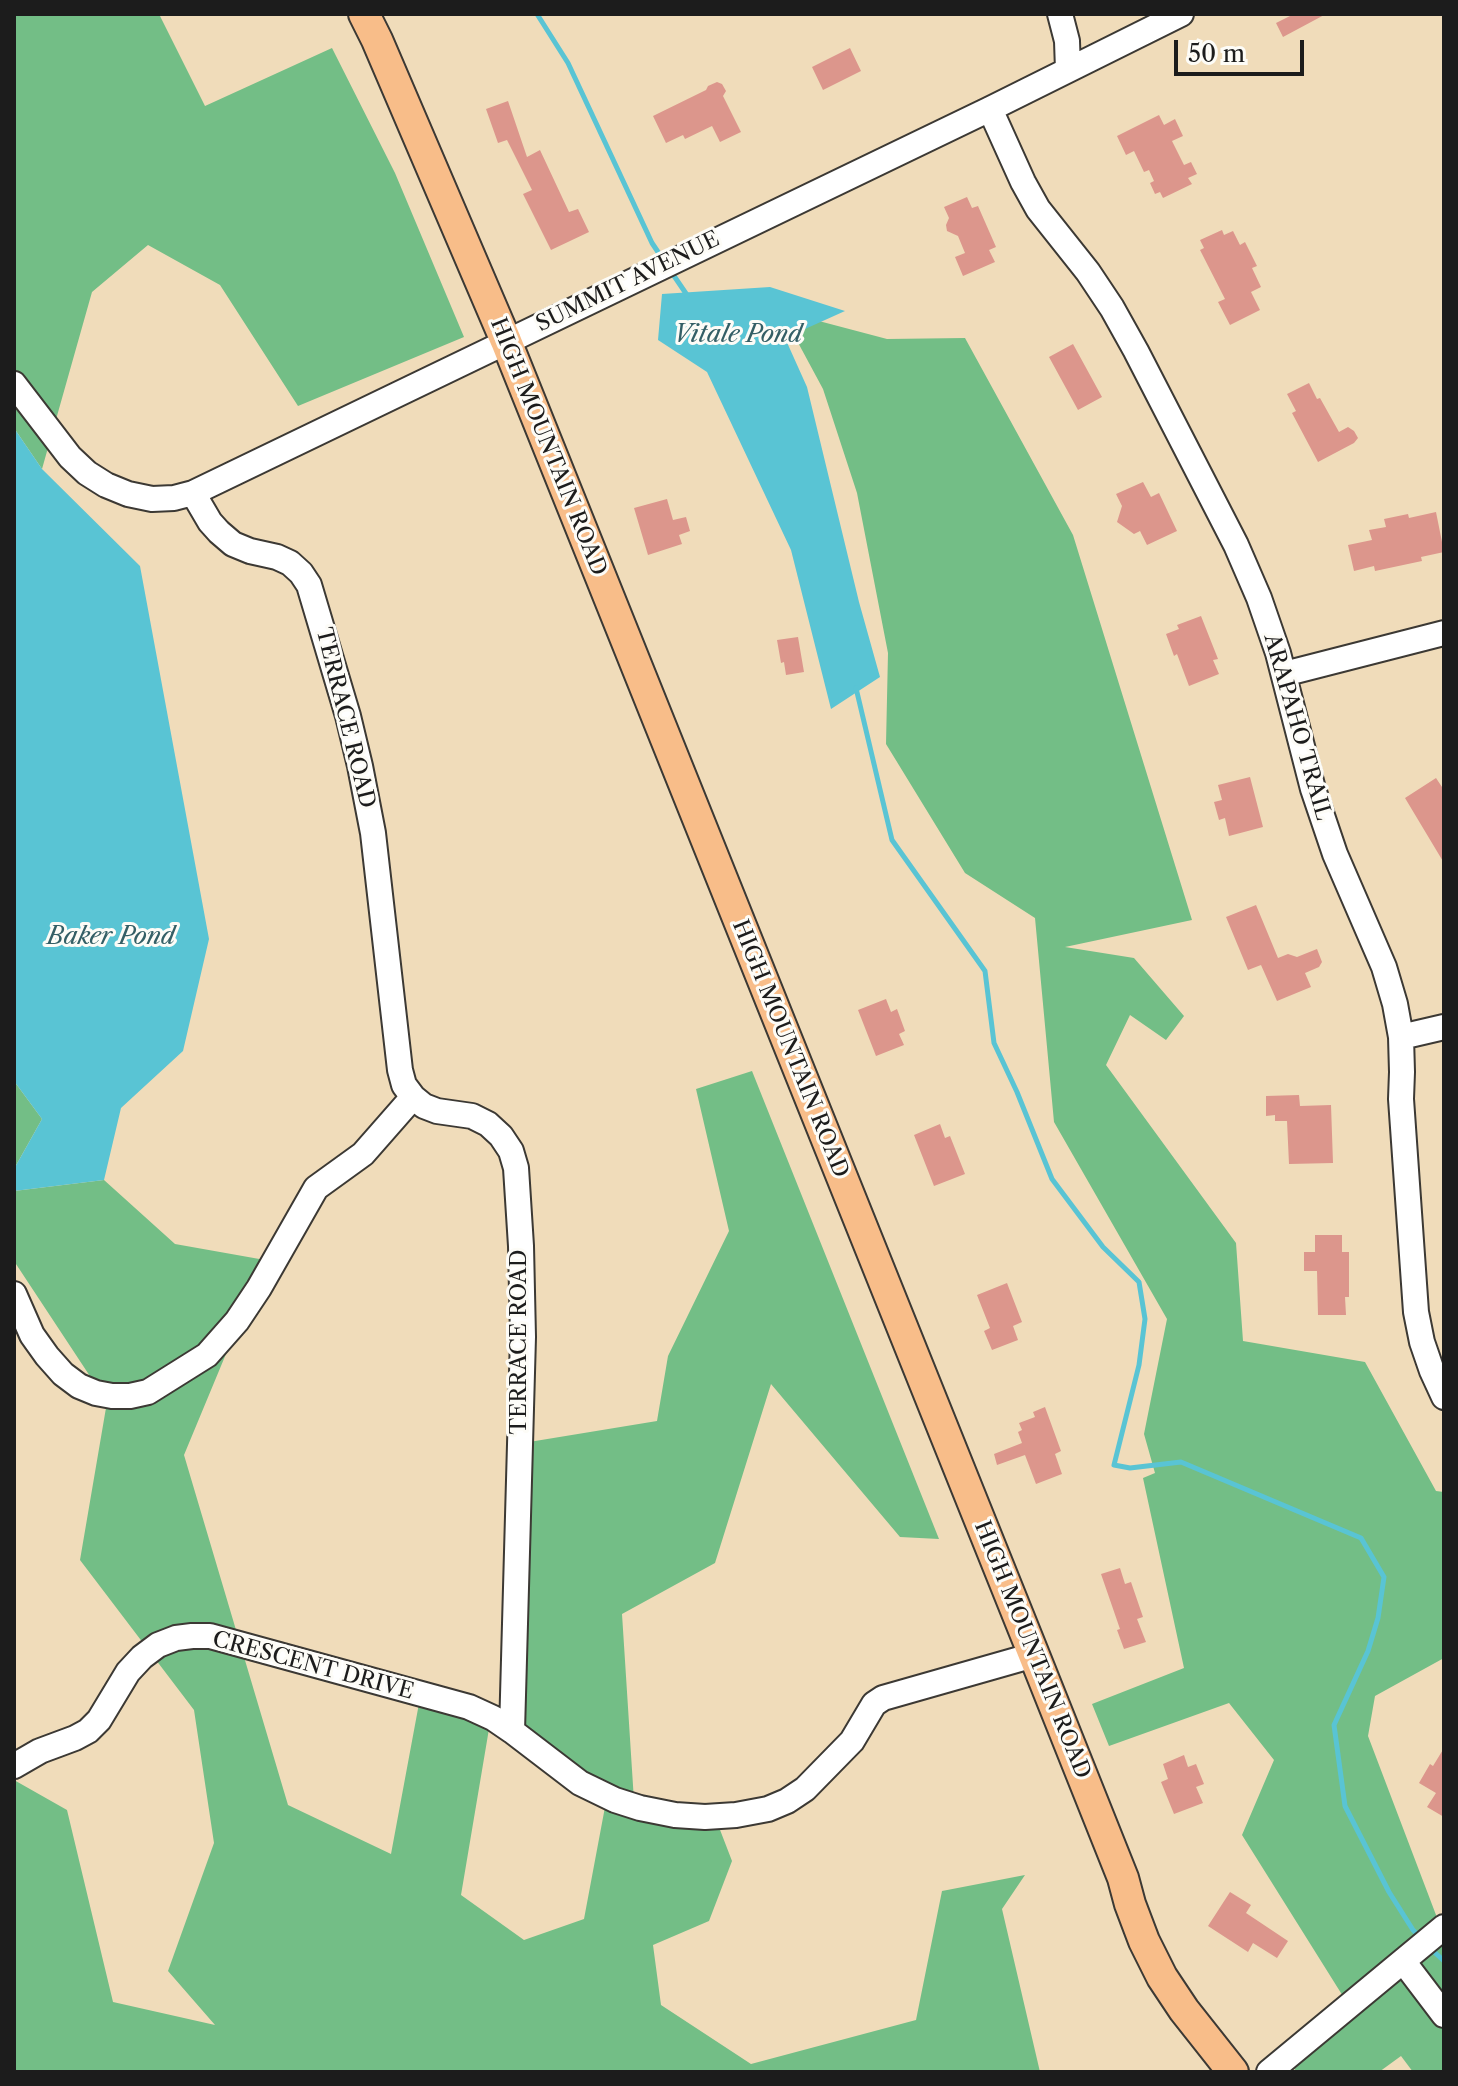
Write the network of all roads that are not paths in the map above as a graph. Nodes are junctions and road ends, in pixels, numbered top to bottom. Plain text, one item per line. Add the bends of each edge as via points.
1 (364, 14) edge
2 (1060, 14) edge
3 (1181, 14) edge
4 (1068, 70) junction
5 (990, 109) junction
6 (506, 341) junction
7 (14, 384) edge
8 (193, 493) junction
9 (1444, 633) edge
10 (1284, 674) junction
11 (1444, 1027) edge
12 (1401, 1037) junction
13 (413, 1097) junction
14 (14, 1294) edge
15 (1444, 1397) edge
16 (1034, 1655) junction
17 (512, 1731) junction
18 (14, 1766) edge
19 (1443, 1928) edge
20 (1403, 1961) junction
21 (1444, 2015) edge
22 (1233, 2072) edge
23 (1269, 2072) edge

1 - 6 main road, HIGH MOUNTAIN ROAD
2 - 4 street
3 - 4 street, SUMMIT AVENUE
4 - 5 street, SUMMIT AVENUE
5 - 6 street, SUMMIT AVENUE
5 - 10 street, ARAPAHO TRAIL via 1038,209 1088,272 1136,351 1236,545
6 - 8 street, SUMMIT AVENUE
6 - 16 main road, HIGH MOUNTAIN ROAD
7 - 8 street, SUMMIT AVENUE via 70,457 106,485 152,499
8 - 13 street, TERRACE ROAD via 210,522 233,544 290,563 309,585 360,766 373,833 400,1070
9 - 10 street
10 - 12 street, ARAPAHO TRAIL via 1313,789 1384,967
11 - 12 street
12 - 15 street, ARAPAHO TRAIL via 1416,1312
13 - 14 street via 363,1154 316,1188 259,1288 207,1355 148,1392 112,1396 79,1386 32,1335
13 - 17 street, TERRACE ROAD via 437,1111 488,1124 511,1151 516,1168 523,1337
16 - 17 street via 883,1698 852,1741 805,1789 768,1809 736,1815 675,1815 615,1800 580,1783
16 - 22 main road, HIGH MOUNTAIN ROAD via 1144,1941 1184,2010
17 - 18 street, CRESCENT DRIVE via 469,1707 210,1636 192,1636 158,1645 142,1657 88,1731
19 - 20 street
20 - 21 street
20 - 23 street

